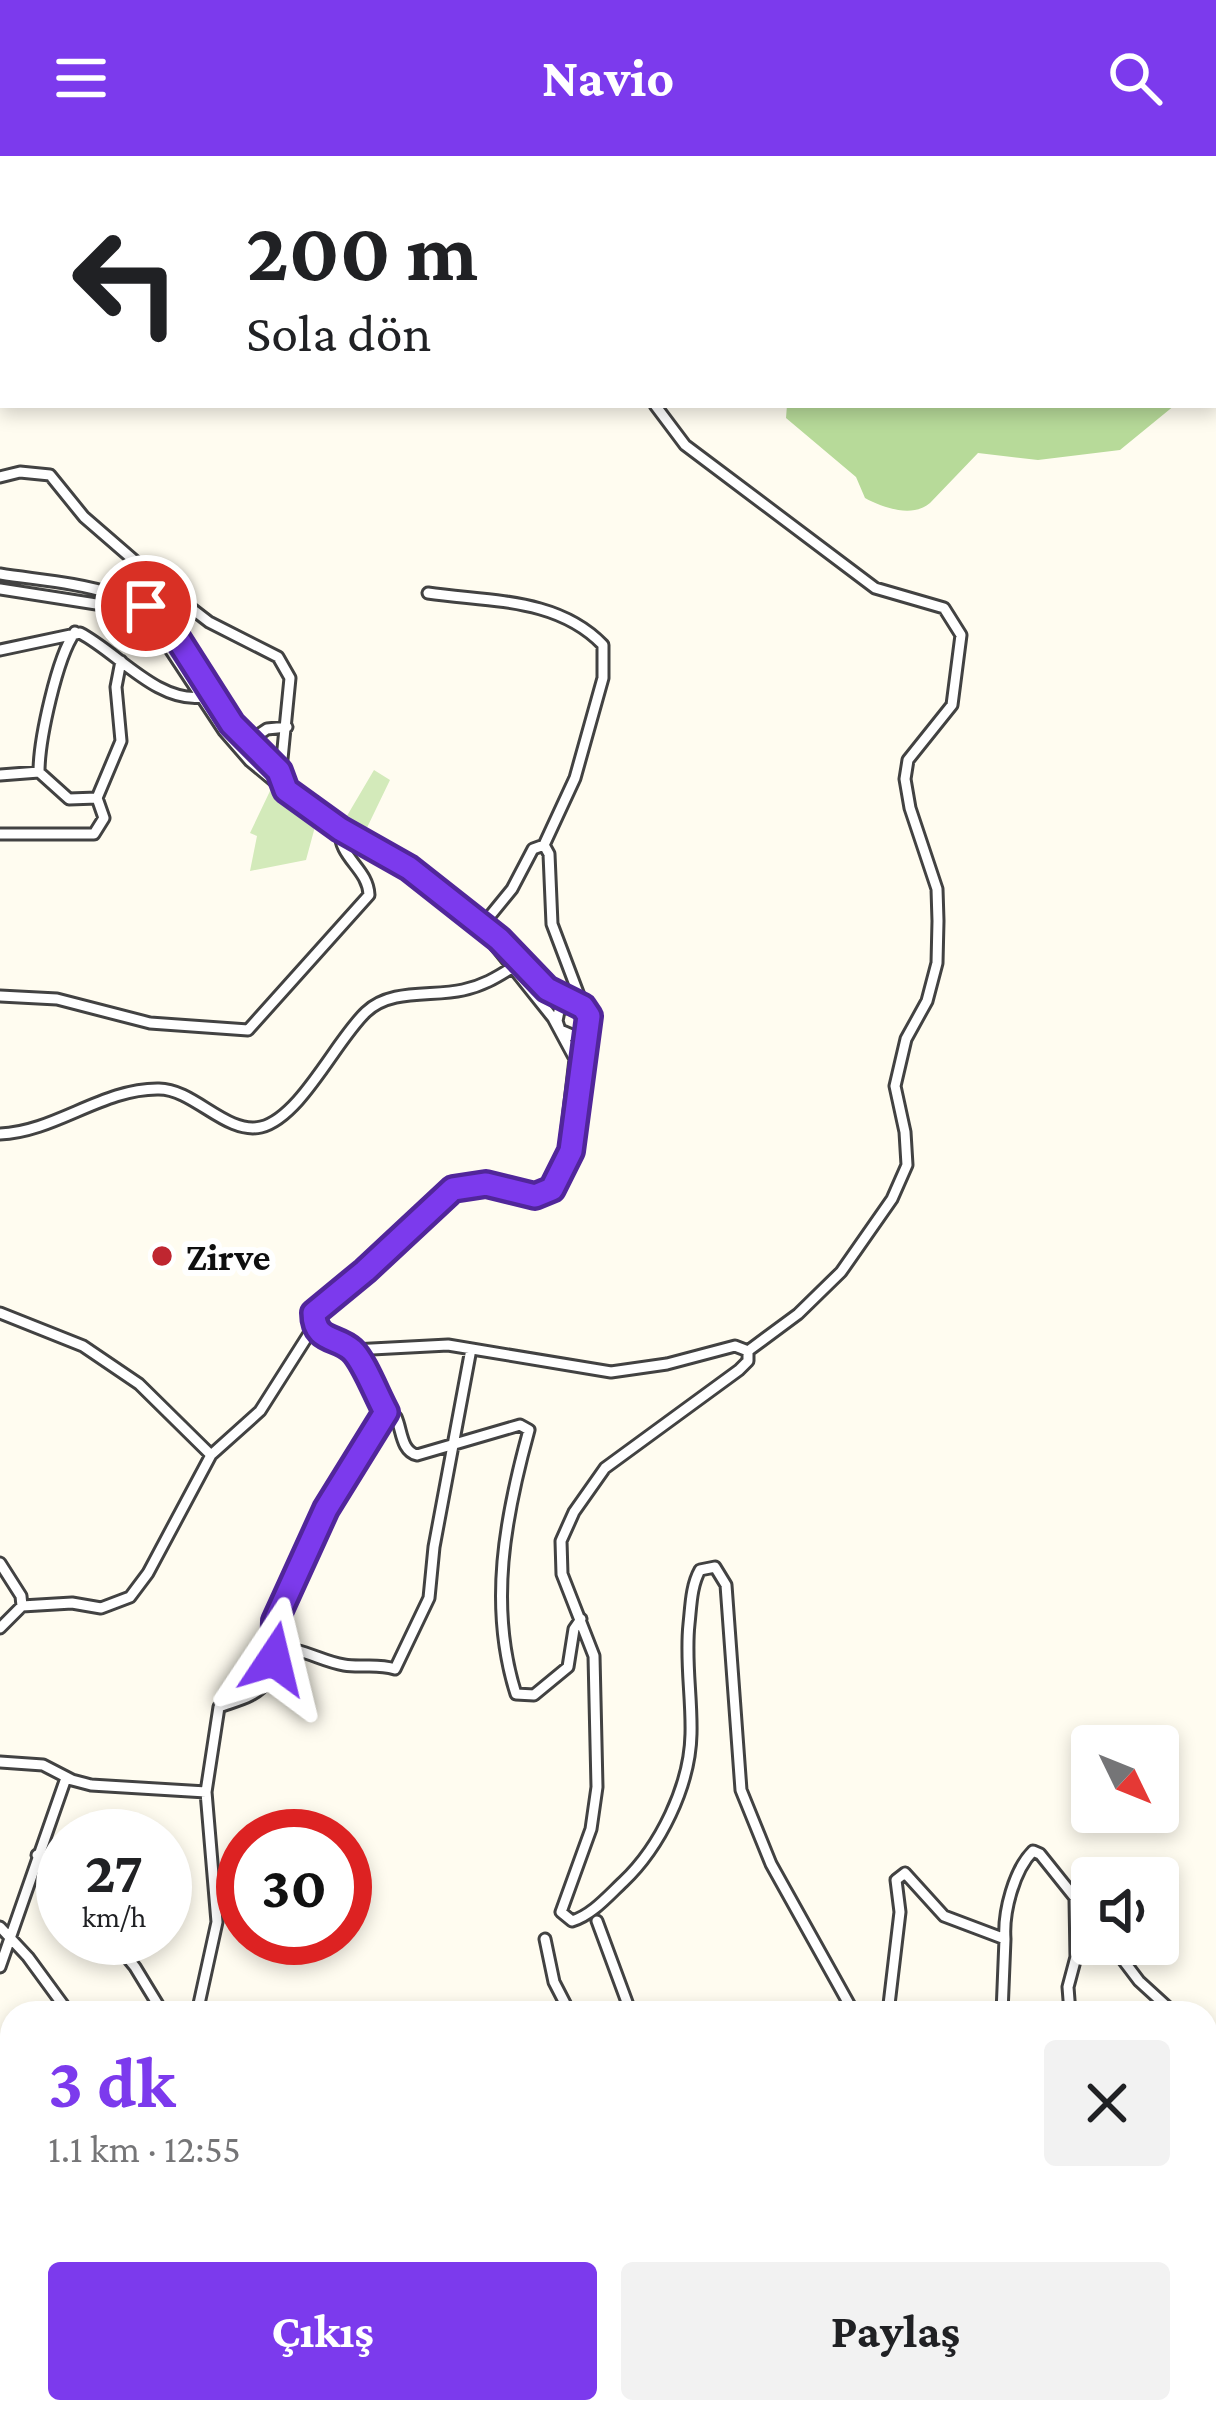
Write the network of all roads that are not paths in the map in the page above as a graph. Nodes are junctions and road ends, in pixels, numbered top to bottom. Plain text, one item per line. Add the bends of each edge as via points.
1 (657, 408) edge
2 (0, 477) edge
3 (0, 574) edge
4 (0, 589) edge
5 (428, 593) dead end
6 (75, 632) junction
7 (0, 650) edge
8 (121, 661) junction
9 (207, 694) junction
10 (287, 727) junction
11 (249, 741) junction
12 (242, 753) junction
13 (39, 772) junction
14 (276, 774) junction
15 (0, 775) edge
16 (97, 798) junction
17 (340, 829) junction
18 (0, 834) edge
19 (544, 845) junction
20 (481, 927) junction
21 (513, 967) junction
22 (0, 996) edge
23 (578, 1005) junction
24 (589, 1028) junction
25 (560, 1030) junction
26 (0, 1134) edge
27 (561, 1174) junction
28 (0, 1312) edge
29 (314, 1326) junction
30 (352, 1349) junction
31 (471, 1349) junction
32 (748, 1352) junction
33 (386, 1412) junction
34 (456, 1444) junction
35 (211, 1455) junction
36 (0, 1563) edge
37 (22, 1606) junction
38 (581, 1619) junction
39 (0, 1628) edge
40 (274, 1649) junction
41 (0, 1762) edge
42 (66, 1778) junction
43 (206, 1792) junction
44 (54, 1809) edge
45 (36, 1857) edge
46 (1071, 1894) edge
47 (597, 1921) dead end
48 (4, 1932) edge
49 (1005, 1939) junction
50 (545, 1940) dead end
51 (133, 1965) edge
52 (1074, 1965) edge
53 (1127, 1965) edge
54 (0, 1967) edge
55 (59, 2001) edge
56 (156, 2001) edge
57 (200, 2001) edge
58 (564, 2001) edge
59 (627, 2001) edge
60 (847, 2001) edge
61 (889, 2001) edge
62 (1002, 2001) edge
63 (1069, 2001) edge
64 (1161, 2001) edge

1 - 32 street via 685,446 875,589 944,608 962,635 952,705 908,760 905,778 937,889 938,921 937,963 895,1086 907,1165 841,1272
2 - 10 street via 50,475 84,517 174,595 278,657 290,678
3 - 9 street via 137,601 167,625
4 - 9 street via 129,612
5 - 19 street via 543,609 605,650 575,778
6 - 7 street
6 - 8 street
6 - 13 street via 62,653
8 - 9 street via 182,696
8 - 16 street via 122,741
9 - 11 street
9 - 12 street
10 - 11 street
10 - 14 street
11 - 12 street
11 - 14 street
12 - 14 street
13 - 15 street
13 - 16 street via 70,799
14 - 17 street
16 - 18 street via 104,818 94,833
17 - 20 street via 409,868
17 - 22 street via 341,848 369,895 248,1030 150,1023 57,999
19 - 20 street via 533,849
19 - 23 street via 552,924
20 - 21 street
20 - 23 street via 547,989
21 - 25 street
21 - 26 street via 464,990 403,994 368,1008 280,1118 257,1128 167,1089 132,1089
23 - 24 street
23 - 25 street via 559,1011
24 - 25 street via 574,1036
24 - 27 street
25 - 27 street via 576,1069
27 - 29 street via 535,1196 486,1184 453,1189 318,1307
28 - 35 street via 83,1346 139,1384
29 - 30 street
29 - 35 street via 260,1411
30 - 31 street
30 - 33 street
31 - 32 street via 611,1372 736,1346
31 - 34 street
32 - 38 street via 739,1370 617,1458 584,1496 559,1549
33 - 34 street via 396,1417 410,1454
33 - 40 street via 326,1509 275,1621
34 - 38 street via 520,1425 529,1430 507,1515 499,1612 516,1694 534,1695 568,1667
34 - 40 street via 429,1598 395,1669
35 - 37 street via 130,1597 101,1608
36 - 37 street
37 - 39 street
38 - 60 street via 594,1656 597,1786 564,1917 578,1920 605,1898 641,1864 663,1827 691,1741 694,1584 700,1570 715,1568 726,1585 741,1790 771,1864
40 - 43 street via 261,1689 219,1707
41 - 42 street via 43,1765
42 - 43 street
42 - 44 street
43 - 57 street via 217,1922
45 - 48 street
46 - 49 street via 1030,1852
47 - 59 street
48 - 54 street
48 - 55 street
49 - 61 street via 952,1921 909,1874 897,1876
49 - 62 street
50 - 58 street
51 - 56 street
52 - 63 street
53 - 64 street

